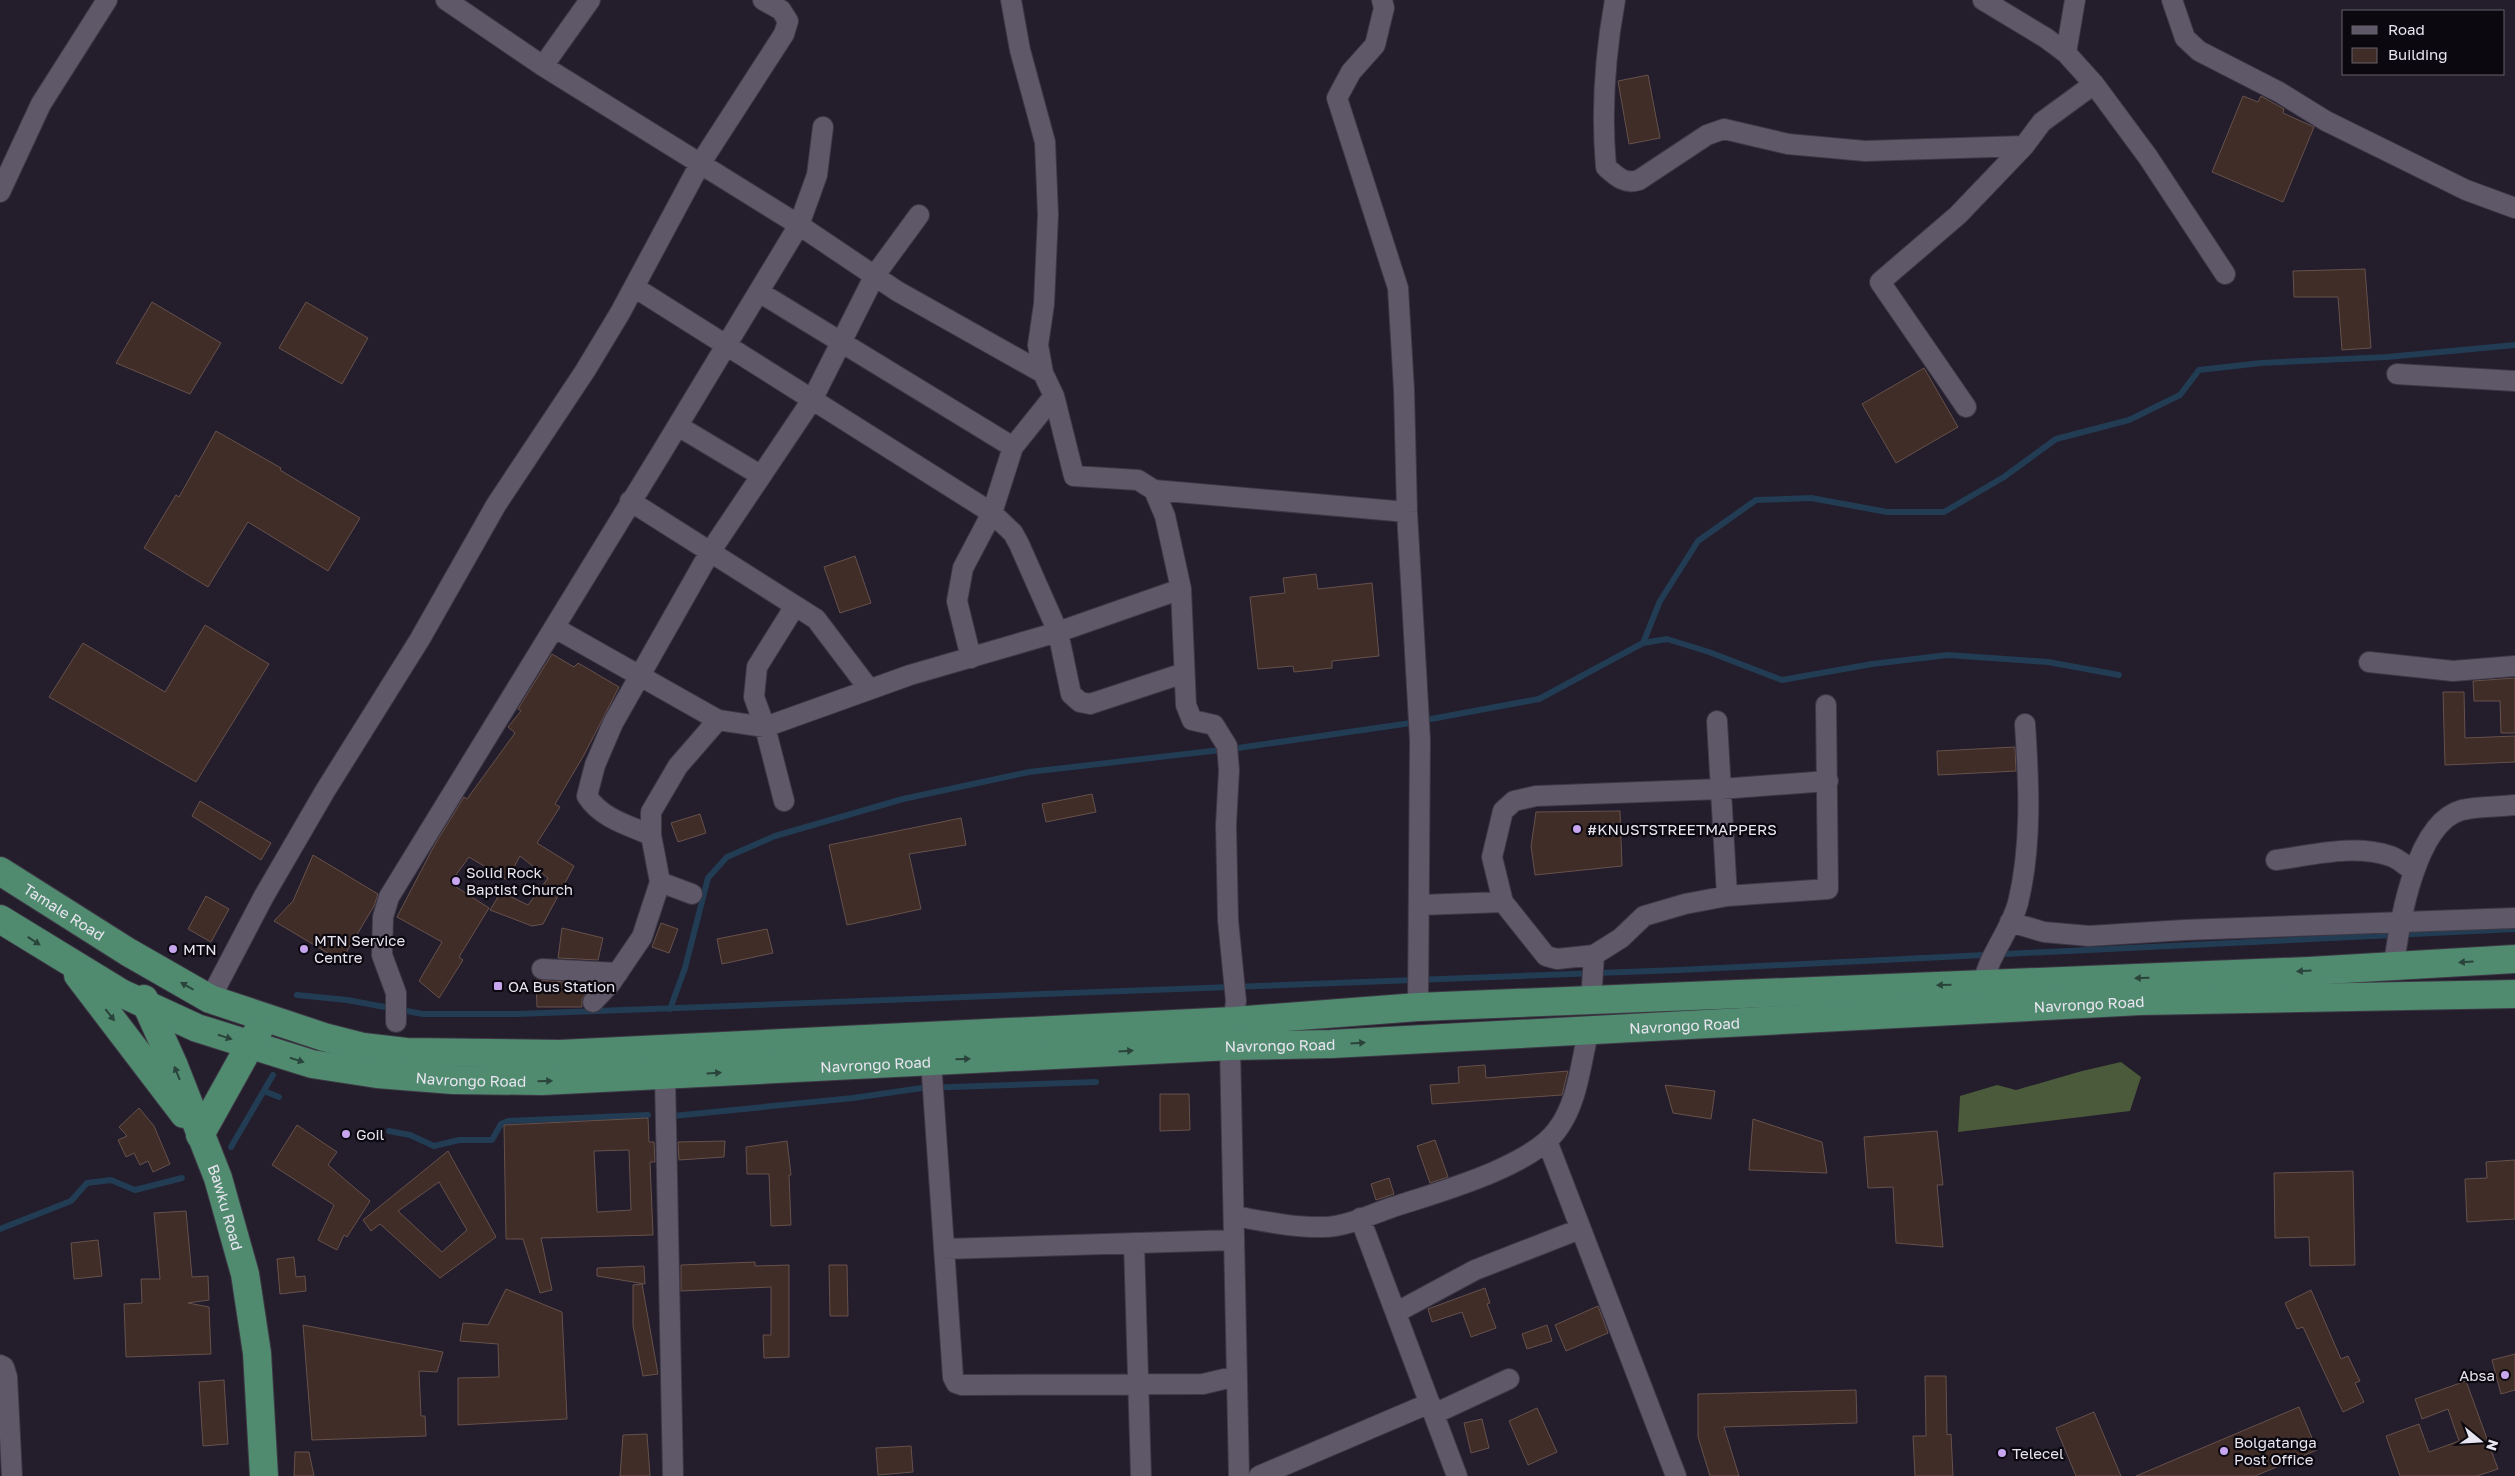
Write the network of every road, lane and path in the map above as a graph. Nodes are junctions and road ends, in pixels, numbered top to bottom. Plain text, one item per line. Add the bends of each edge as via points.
1 (107, 0) edge
2 (446, 0) edge
3 (590, 0) edge
4 (763, 0) edge
5 (1011, 0) edge
6 (1382, 0) edge
7 (1615, 0) edge
8 (1983, 0) edge
9 (2075, 0) edge
10 (2172, 0) edge
11 (2066, 53) junction
12 (543, 66) junction
13 (2094, 84) junction
14 (823, 127) dead end
15 (2024, 146) junction
16 (700, 164) junction
17 (0, 192) edge
18 (2515, 208) edge
19 (919, 216) dead end
20 (799, 225) junction
21 (2225, 274) dead end
22 (875, 275) junction
23 (634, 287) junction
24 (759, 292) junction
25 (840, 342) junction
26 (727, 346) junction
27 (1044, 373) junction
28 (2397, 374) dead end
29 (2515, 381) edge
30 (1054, 396) junction
31 (812, 400) junction
32 (1966, 407) dead end
33 (678, 426) junction
34 (1013, 447) junction
35 (760, 475) junction
36 (1154, 490) junction
37 (630, 502) junction
38 (1407, 512) junction
39 (992, 513) junction
40 (710, 552) junction
41 (1181, 589) junction
42 (795, 606) junction
43 (556, 628) junction
44 (1058, 632) junction
45 (971, 658) junction
46 (2369, 662) dead end
47 (2515, 666) edge
48 (1184, 673) junction
49 (641, 677) junction
50 (870, 689) junction
51 (1826, 705) dead end
52 (718, 720) junction
53 (1717, 721) dead end
54 (2025, 724) dead end
55 (765, 727) junction
56 (1828, 781) junction
57 (1721, 789) junction
58 (784, 801) dead end
59 (2515, 805) edge
60 (651, 835) junction
61 (2276, 860) dead end
62 (0, 871) edge
63 (2412, 871) junction
64 (660, 882) junction
65 (692, 894) dead end
66 (1727, 896) junction
67 (1503, 902) junction
68 (1420, 905) junction
69 (2515, 918) edge
70 (0, 919) edge
71 (2010, 922) junction
72 (2397, 941) junction
73 (128, 952) junction
74 (1594, 955) junction
75 (2515, 959) edge
76 (69, 963) junction
77 (542, 968) dead end
78 (618, 973) junction
79 (1983, 984) junction
80 (2515, 994) edge
81 (210, 999) junction
82 (1591, 1001) junction
83 (593, 1002) dead end
84 (147, 1007) junction
85 (1418, 1007) junction
86 (265, 1016) junction
87 (396, 1022) dead end
88 (1589, 1029) junction
89 (1232, 1033) junction
90 (250, 1046) junction
91 (931, 1061) junction
92 (665, 1076) junction
93 (200, 1135) junction
94 (1546, 1141) junction
95 (1234, 1216) junction
96 (1360, 1218) junction
97 (1580, 1229) junction
98 (1234, 1240) junction
99 (1134, 1243) junction
100 (944, 1249) junction
101 (1397, 1312) junction
102 (0, 1365) edge
103 (1237, 1376) junction
104 (1509, 1380) dead end
105 (1138, 1385) junction
106 (1432, 1409) junction
107 (12, 1476) edge
108 (264, 1476) edge
109 (673, 1476) edge
110 (1141, 1476) edge
111 (1239, 1476) edge
112 (1259, 1476) edge
113 (1457, 1476) edge
114 (1676, 1476) edge

1 - 17 street via 41,104
2 - 12 street
3 - 12 street
4 - 16 street via 781,10 788,21 784,34
5 - 27 street via 1020,50 1045,142 1048,225 1044,304 1038,345
6 - 38 street via 1384,8 1375,45 1351,72 1337,98 1398,288
7 - 15 street via 1608,40 1603,134 1606,167 1619,179 1640,180 1707,135 1724,129 1788,144 1865,151
8 - 11 street
9 - 11 street
10 - 18 street via 2185,38 2199,52 2279,92 2352,134 2466,190
11 - 13 street
12 - 16 street
13 - 15 street via 2042,122
13 - 21 street via 2148,157
14 - 20 street via 817,175
15 - 32 street via 1958,215 1880,282
16 - 20 street
16 - 23 street
19 - 22 street
20 - 22 street
20 - 24 street
22 - 25 street
22 - 27 street via 953,324
23 - 26 street
23 - 81 street via 585,371 496,505 420,639 325,791 264,896
24 - 25 street
24 - 26 street
25 - 31 street
25 - 34 street
26 - 31 street
26 - 33 street
27 - 30 street
28 - 29 street
30 - 34 street
30 - 36 street via 1074,476 1138,480
31 - 35 street
31 - 39 street
33 - 35 street
33 - 37 street
34 - 39 street
35 - 40 street
36 - 38 street
36 - 41 street via 1165,516
37 - 40 street
37 - 43 street
38 - 68 street via 1419,702
39 - 44 street via 1019,544
39 - 45 street via 963,568 957,601
40 - 42 street
40 - 49 street
41 - 44 street
41 - 48 street
42 - 50 street via 816,619
42 - 55 street via 757,667 754,697
43 - 49 street
43 - 87 street via 389,897 383,917 382,955 396,993
44 - 45 street
44 - 48 street via 1071,694 1080,702 1090,704
45 - 50 street
46 - 47 street via 2453,671
48 - 89 street via 1186,705 1192,720 1214,725 1227,746 1230,770 1226,825 1228,920 1236,1001
49 - 52 street
49 - 60 street via 613,723 586,796 593,806 612,819
50 - 55 street
51 - 56 street
52 - 55 street
52 - 60 street via 678,766 655,804 651,812
53 - 57 street
54 - 71 street via 2028,846 2017,904
55 - 58 street
56 - 57 street
56 - 66 street via 1828,889
57 - 66 street
57 - 67 street via 1536,796 1514,801 1503,811 1492,857
59 - 63 street via 2460,810 2440,824
60 - 64 street
61 - 63 street via 2339,851 2368,852 2391,856
62 - 73 highway, Tamale Road
63 - 72 street
64 - 65 street
64 - 78 street via 642,938
66 - 74 street via 1644,916 1621,938
67 - 68 street
67 - 74 street via 1546,956 1557,959
68 - 85 street
69 - 72 street
70 -> 76 highway
71 - 72 street via 2044,932 2089,936 2184,930
71 - 79 street via 1986,970
75 -> 72 highway, Navrongo Road
72 -> 79 highway, Navrongo Road via 2309,971
81 -> 73 highway, Navrongo Road
73 - 84 highway, Bawku Road
74 - 82 street
76 - 84 highway, Navrongo Road
76 -> 93 highway
77 - 78 street
78 - 83 street
79 -> 82 highway, Navrongo Road
80 - 88 highway, Navrongo Road via 2140,1002
81 - 86 highway, Navrongo Road
82 - 85 highway, Navrongo Road
84 -> 90 highway, Navrongo Road
93 -> 84 highway, Bawku Road
85 - 89 highway, Navrongo Road
86 - 89 highway, Navrongo Road via 324,1038 406,1052 560,1054
86 - 90 highway
89 -> 88 highway, Navrongo Road via 1331,1044
88 - 94 street via 1572,1100 1558,1130
91 -> 89 highway, Navrongo Road
89 - 95 street
90 -> 92 highway, Navrongo Road via 312,1064 377,1074 453,1080 542,1081
90 - 93 highway
92 -> 91 highway, Navrongo Road
91 - 100 street
92 - 109 street
93 - 108 highway, Bawku Road via 218,1178 245,1274 257,1353
94 - 96 street via 1540,1148 1503,1168
94 - 97 street
95 - 96 street via 1288,1225 1326,1227
95 - 98 street
96 - 101 street
97 - 101 street via 1475,1270
97 - 114 street
98 - 99 street
98 - 103 street
99 - 100 street
99 - 105 street
100 - 105 street via 956,1383
101 - 106 street
102 - 107 street via 4,1367 7,1378
103 - 105 street via 1203,1384
103 - 111 street
104 - 106 street
105 - 110 street
106 - 112 street
106 - 113 street

